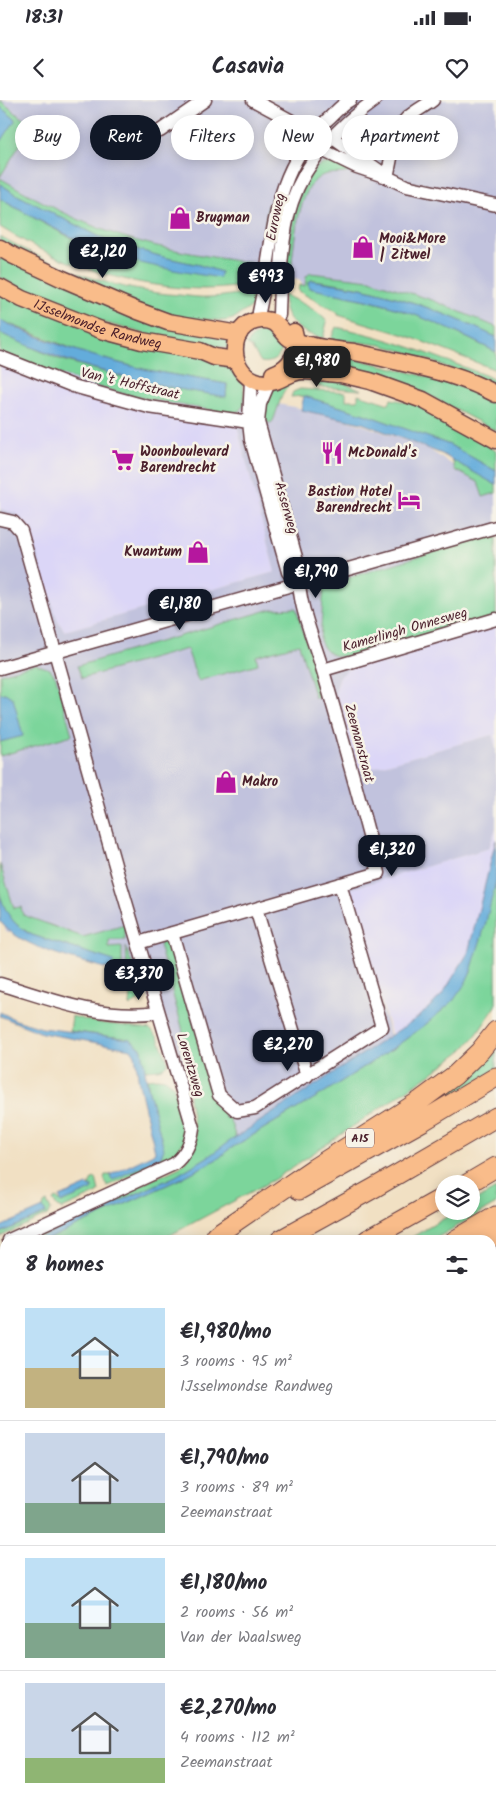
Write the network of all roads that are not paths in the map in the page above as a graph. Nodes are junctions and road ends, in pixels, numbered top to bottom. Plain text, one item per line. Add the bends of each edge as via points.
1 (205, 100) edge
2 (253, 100) edge
3 (350, 100) edge
4 (375, 100) edge
5 (433, 100) edge
6 (281, 115) edge
7 (332, 116) edge
8 (161, 130) edge
9 (333, 138) joint
10 (332, 155) edge
11 (295, 160) edge
12 (313, 160) edge
13 (387, 177) junction
14 (496, 205) edge
15 (0, 248) edge
16 (0, 287) edge
17 (279, 315) junction
18 (258, 316) junction
19 (238, 328) junction
20 (296, 338) junction
21 (235, 356) junction
22 (0, 357) edge
23 (292, 369) junction
24 (271, 378) junction
25 (251, 379) junction
26 (496, 394) edge
27 (253, 422) junction
28 (496, 440) edge
29 (0, 519) edge
30 (496, 527) edge
31 (298, 583) junction
32 (496, 619) edge
33 (55, 652) junction
34 (0, 668) edge
35 (323, 670) junction
36 (340, 884) junction
37 (256, 909) junction
38 (172, 933) junction
39 (138, 943) junction
40 (0, 984) edge
41 (158, 1012) junction
42 (496, 1031) edge
43 (307, 1076) junction
44 (496, 1076) edge
45 (496, 1117) edge
46 (496, 1167) edge
47 (480, 1176) edge
48 (435, 1201) edge
49 (496, 1216) edge
50 (20, 1235) edge
51 (214, 1235) edge
52 (215, 1235) edge
53 (289, 1235) edge
54 (376, 1235) edge
55 (464, 1235) edge

1 - 8 street
2 - 6 street
3 - 7 street, Euroweg
4 - 9 street, Euroweg
5 - 13 street via 402,124
9 - 13 street
10 - 13 street
11 - 18 street, Euroweg via 284,182 274,218 265,289
12 - 17 street, Euroweg via 292,203 286,228
13 - 14 street via 406,186
15 - 19 main road, IJsselmondse Randweg via 138,312 168,322 216,331
16 - 21 main road, IJsselmondse Randweg via 101,330 200,351 214,357
17 - 18 main road
17 - 20 main road via 289,324
18 - 19 main road
18 - 20 main road via 274,322 289,338
19 - 21 main road
20 - 23 main road
20 - 26 main road via 324,349 354,352 452,374
21 - 24 main road via 242,356 256,374
21 - 25 main road via 240,369
22 - 27 street, Van 't Hoffstraat via 73,386 149,407
23 - 24 main road via 284,379
23 - 28 main road via 370,381 423,400
24 - 25 main road via 263,383
24 - 27 street
25 - 27 street
27 - 31 street, Asserweg via 251,440 288,572
29 - 33 street via 13,522 21,531
30 - 31 street
31 - 33 street
31 - 35 street, Zeemanstraat
32 - 35 street, Kamerlingh Onnesweg
33 - 34 street
33 - 39 street, Lorentzweg
35 - 36 street, Zeemanstraat via 379,873
36 - 37 street, Zeemanstraat
36 - 43 street via 382,1027
37 - 38 street, Zeemanstraat
37 - 43 street
38 - 39 street, Zeemanstraat
38 - 43 street via 220,1095 237,1111 255,1108
39 - 41 street, Lorentzweg
40 - 41 street via 97,1011 137,1015
41 - 50 street, Lorentzweg via 193,1128 188,1149 174,1164
42 - 51 highway, A15 via 455,1075 421,1100
44 - 52 highway, A15 via 322,1179
45 - 53 highway
46 - 47 highway
48 - 54 highway
49 - 55 highway

